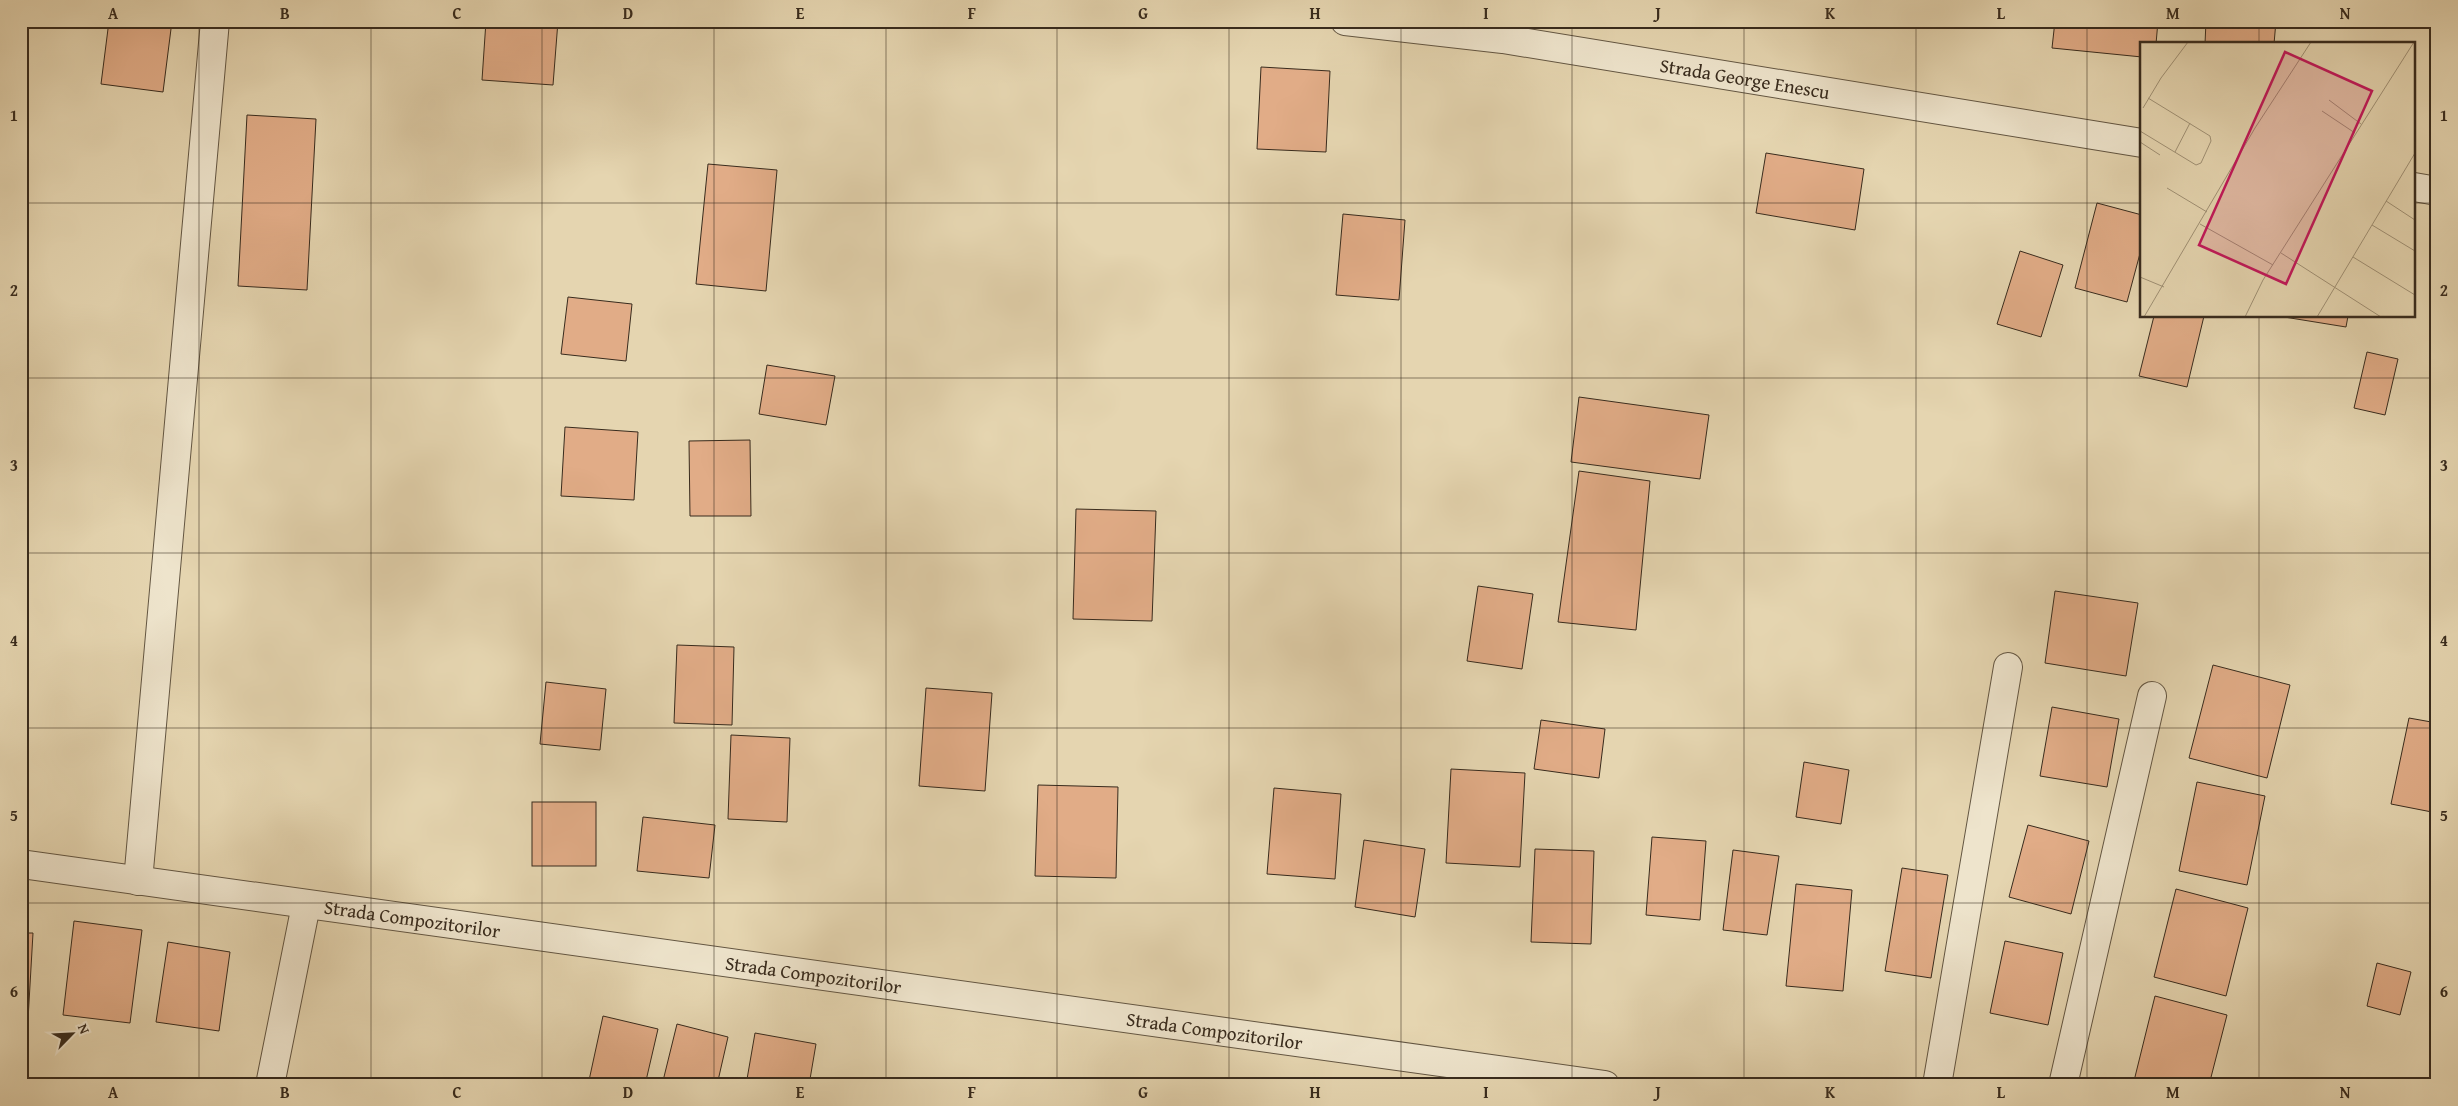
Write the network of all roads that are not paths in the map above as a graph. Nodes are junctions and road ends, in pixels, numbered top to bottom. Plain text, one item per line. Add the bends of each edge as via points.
1 (215, 21) edge
2 (1345, 21) edge
3 (2140, 143) edge
4 (2416, 187) edge
5 (2437, 191) edge
6 (2008, 668) dead end
7 (2152, 696) dead end
8 (21, 864) edge
9 (138, 881) junction
10 (306, 904) junction
11 (270, 1085) edge
12 (1605, 1085) edge
13 (1937, 1085) edge
14 (2064, 1085) edge

1 - 9 street
2 - 3 street, Strada George Enescu via 1503,39
4 - 5 street
6 - 13 street
7 - 14 street
8 - 9 street, Strada Compozitorilor
9 - 10 street, Strada Compozitorilor
10 - 11 street
10 - 12 street, Strada Compozitorilor

